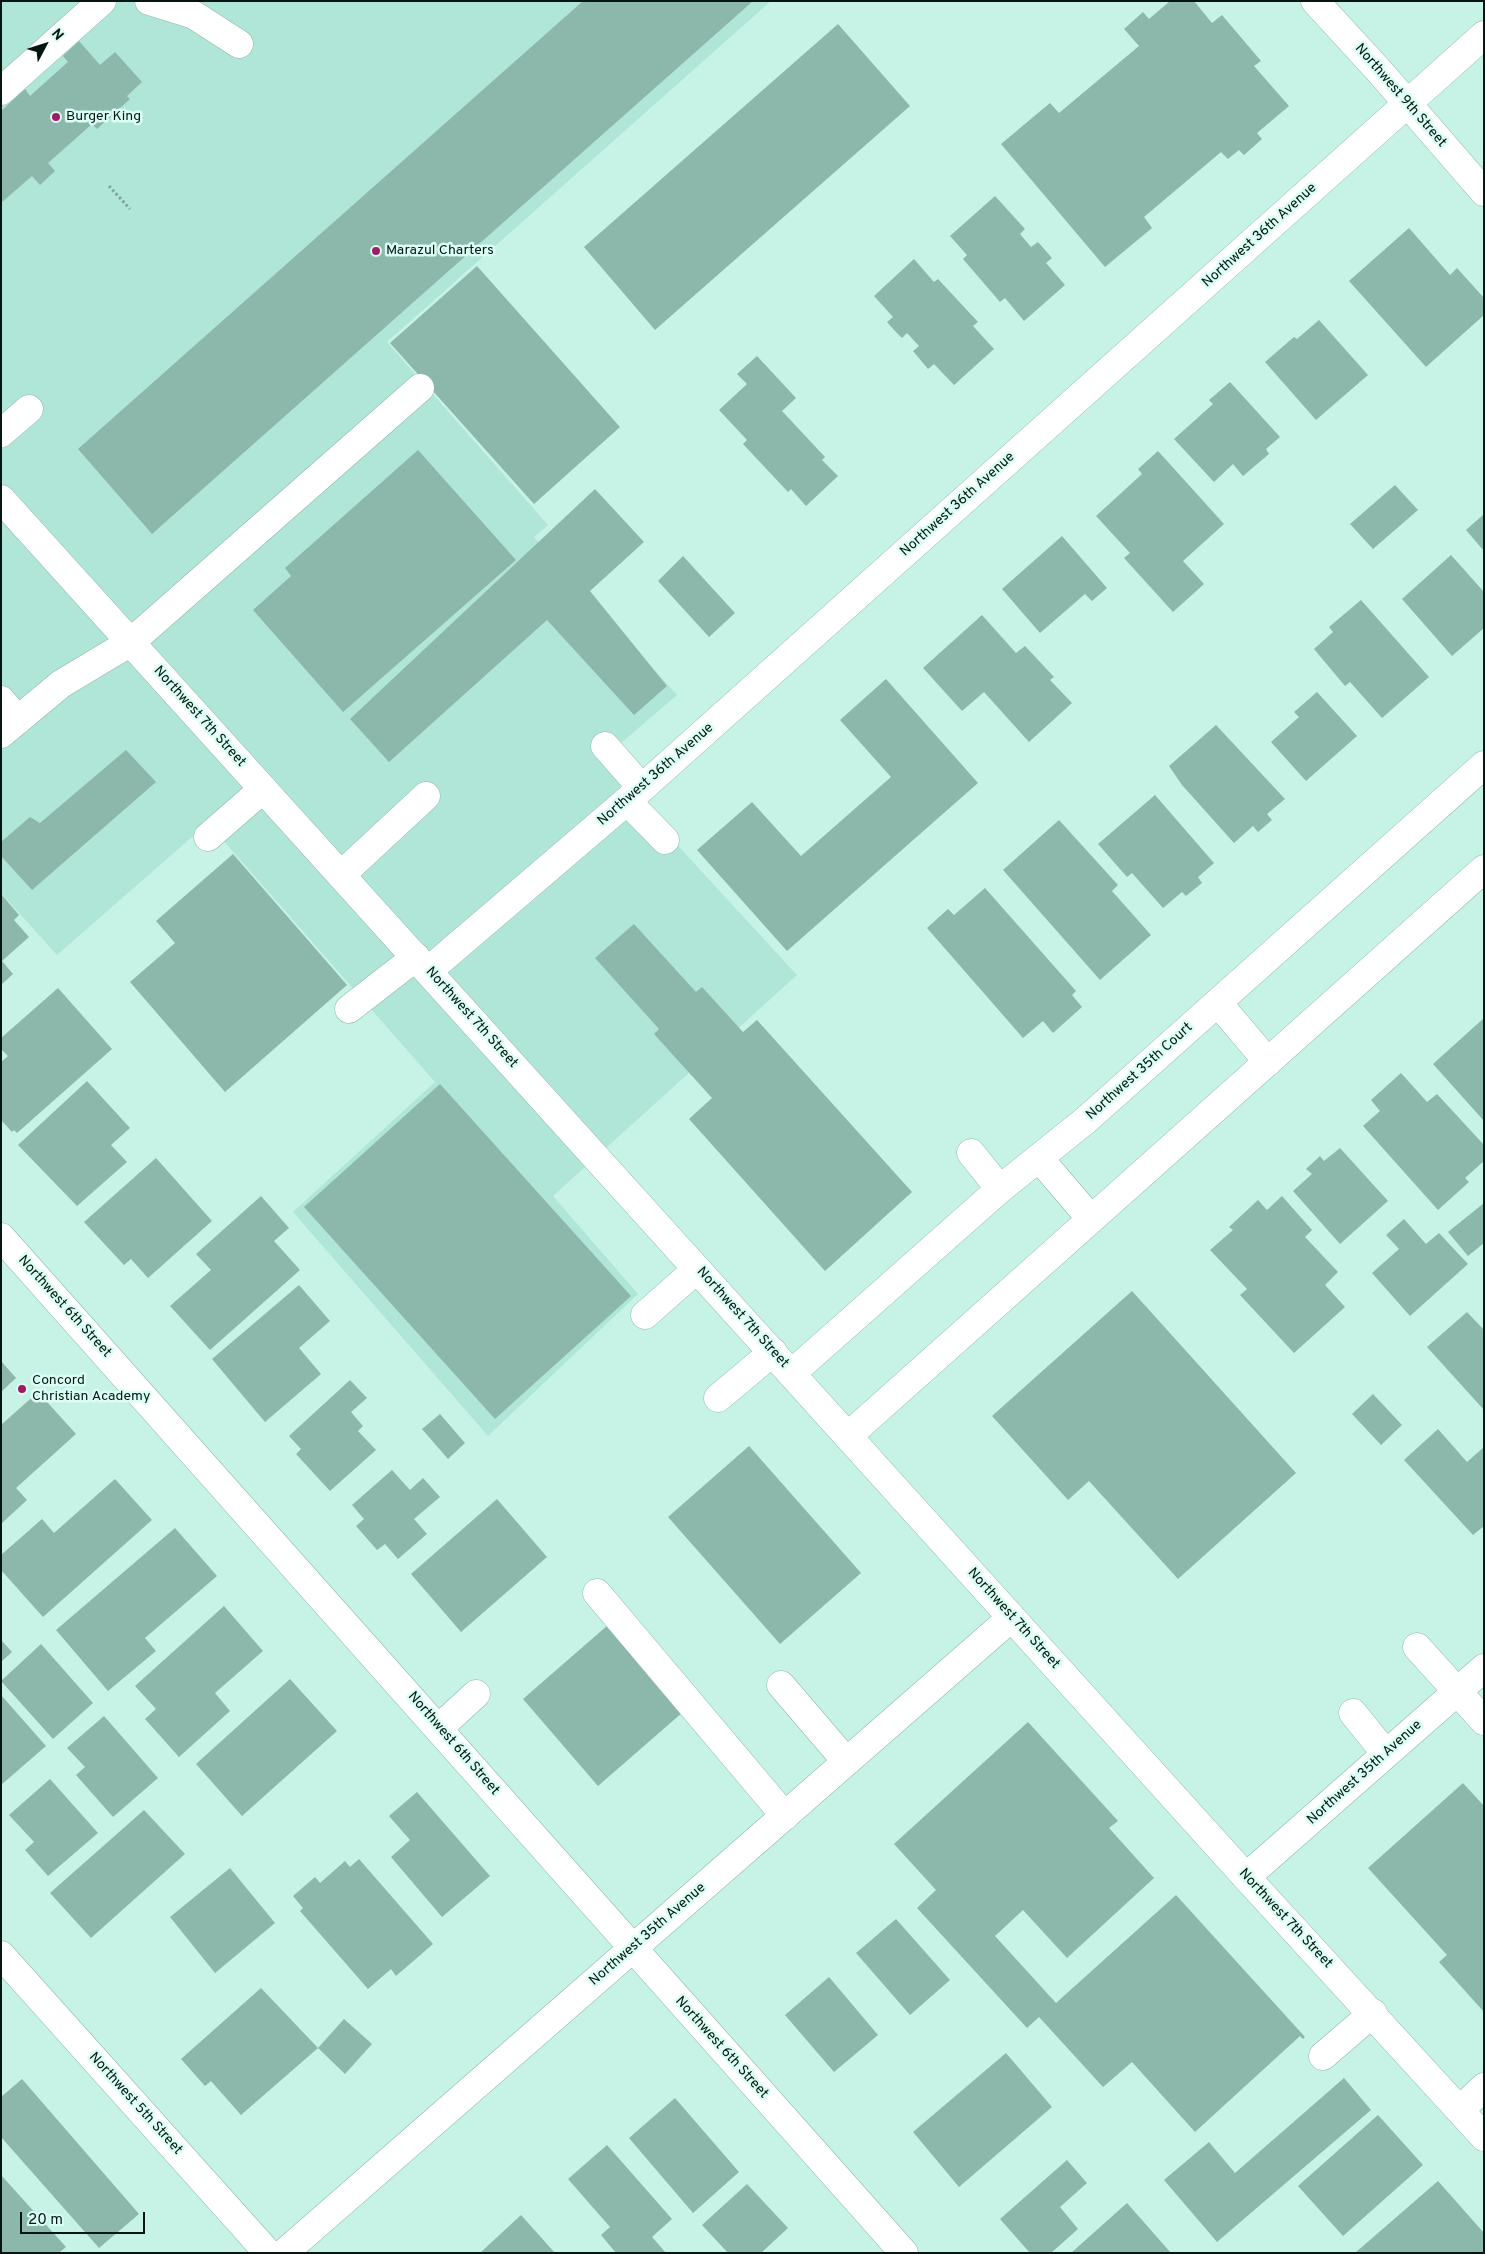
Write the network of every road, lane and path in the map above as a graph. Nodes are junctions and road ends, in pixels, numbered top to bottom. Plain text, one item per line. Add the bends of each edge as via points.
1 (102, 1) edge
2 (149, 1) edge
3 (1314, 1) edge
4 (1484, 35) edge
5 (239, 44) dead end
6 (1, 91) edge
7 (1408, 104) junction
8 (109, 186) dead end
9 (1484, 192) edge
10 (130, 210) dead end
11 (420, 388) dead end
12 (28, 409) dead end
13 (1, 433) edge
14 (1, 499) edge
15 (130, 642) junction
16 (7, 718) edge
17 (604, 746) dead end
18 (1484, 765) edge
19 (263, 789) junction
20 (635, 794) junction
21 (426, 796) dead end
22 (208, 837) dead end
23 (665, 840) dead end
24 (1484, 869) edge
25 (341, 875) junction
26 (422, 964) junction
27 (1218, 1003) junction
28 (349, 1009) dead end
29 (1268, 1062) junction
30 (971, 1153) dead end
31 (1039, 1158) junction
32 (1000, 1189) junction
33 (1092, 1219) junction
34 (1, 1237) edge
35 (698, 1269) junction
36 (645, 1315) dead end
37 (773, 1352) junction
38 (792, 1373) junction
39 (718, 1398) dead end
40 (848, 1436) junction
41 (596, 1593) dead end
42 (1011, 1618) junction
43 (1417, 1647) dead end
44 (1484, 1668) edge
45 (781, 1685) dead end
46 (1457, 1691) junction
47 (476, 1694) dead end
48 (1353, 1714) dead end
49 (1484, 1721) edge
50 (439, 1728) junction
51 (1386, 1754) junction
52 (846, 1761) junction
53 (785, 1816) junction
54 (1246, 1877) junction
55 (632, 1948) junction
56 (1, 1955) edge
57 (1373, 2013) junction
58 (1323, 2056) dead end
59 (1484, 2088) edge
60 (1460, 2110) junction
61 (1484, 2137) edge
62 (268, 2253) edge
63 (284, 2253) edge
64 (904, 2253) edge

1 - 6 street
2 - 5 street via 194,15
3 - 7 street, Northwest 9th Street
4 - 7 street, Northwest 36th Avenue
7 - 9 street, Northwest 9th Street
7 - 20 street, Northwest 36th Avenue
8 - 10 path
11 - 15 street
12 - 13 street
14 - 15 street, Northwest 7th Street
15 - 16 street
15 - 19 street, Northwest 7th Street
17 - 20 street
18 - 27 street, Northwest 35th Court
19 - 22 street
19 - 25 street, Northwest 7th Street
20 - 23 street
20 - 26 street, Northwest 36th Avenue
21 - 25 street
24 - 29 street
25 - 26 street, Northwest 7th Street
26 - 28 street, Northwest 36th Avenue
26 - 35 street, Northwest 7th Street
27 - 29 street
27 - 31 street, Northwest 35th Court
29 - 33 street
30 - 32 street
31 - 32 street, Northwest 35th Court
31 - 33 street
32 - 38 street, Northwest 35th Court
33 - 40 street
34 - 50 street, Northwest 6th Street
35 - 36 street
35 - 37 street, Northwest 7th Street
37 - 38 street, Northwest 7th Street
37 - 39 street
38 - 40 street, Northwest 7th Street
40 - 42 street, Northwest 7th Street
41 - 53 street
42 - 52 street, Northwest 35th Avenue
42 - 54 street, Northwest 7th Street
43 - 46 street
44 - 46 street, Northwest 35th Avenue
45 - 52 street
46 - 49 street
46 - 51 street, Northwest 35th Avenue
47 - 50 street
48 - 51 street
50 - 55 street, Northwest 6th Street
51 - 54 street, Northwest 35th Avenue
52 - 53 street, Northwest 35th Avenue
53 - 55 street, Northwest 35th Avenue
54 - 57 street, Northwest 7th Street
55 - 63 street, Northwest 35th Avenue
55 - 64 street, Northwest 6th Street
56 - 62 street, Northwest 5th Street
57 - 58 street
57 - 60 street, Northwest 7th Street
59 - 60 street
60 - 61 street, Northwest 7th Street

